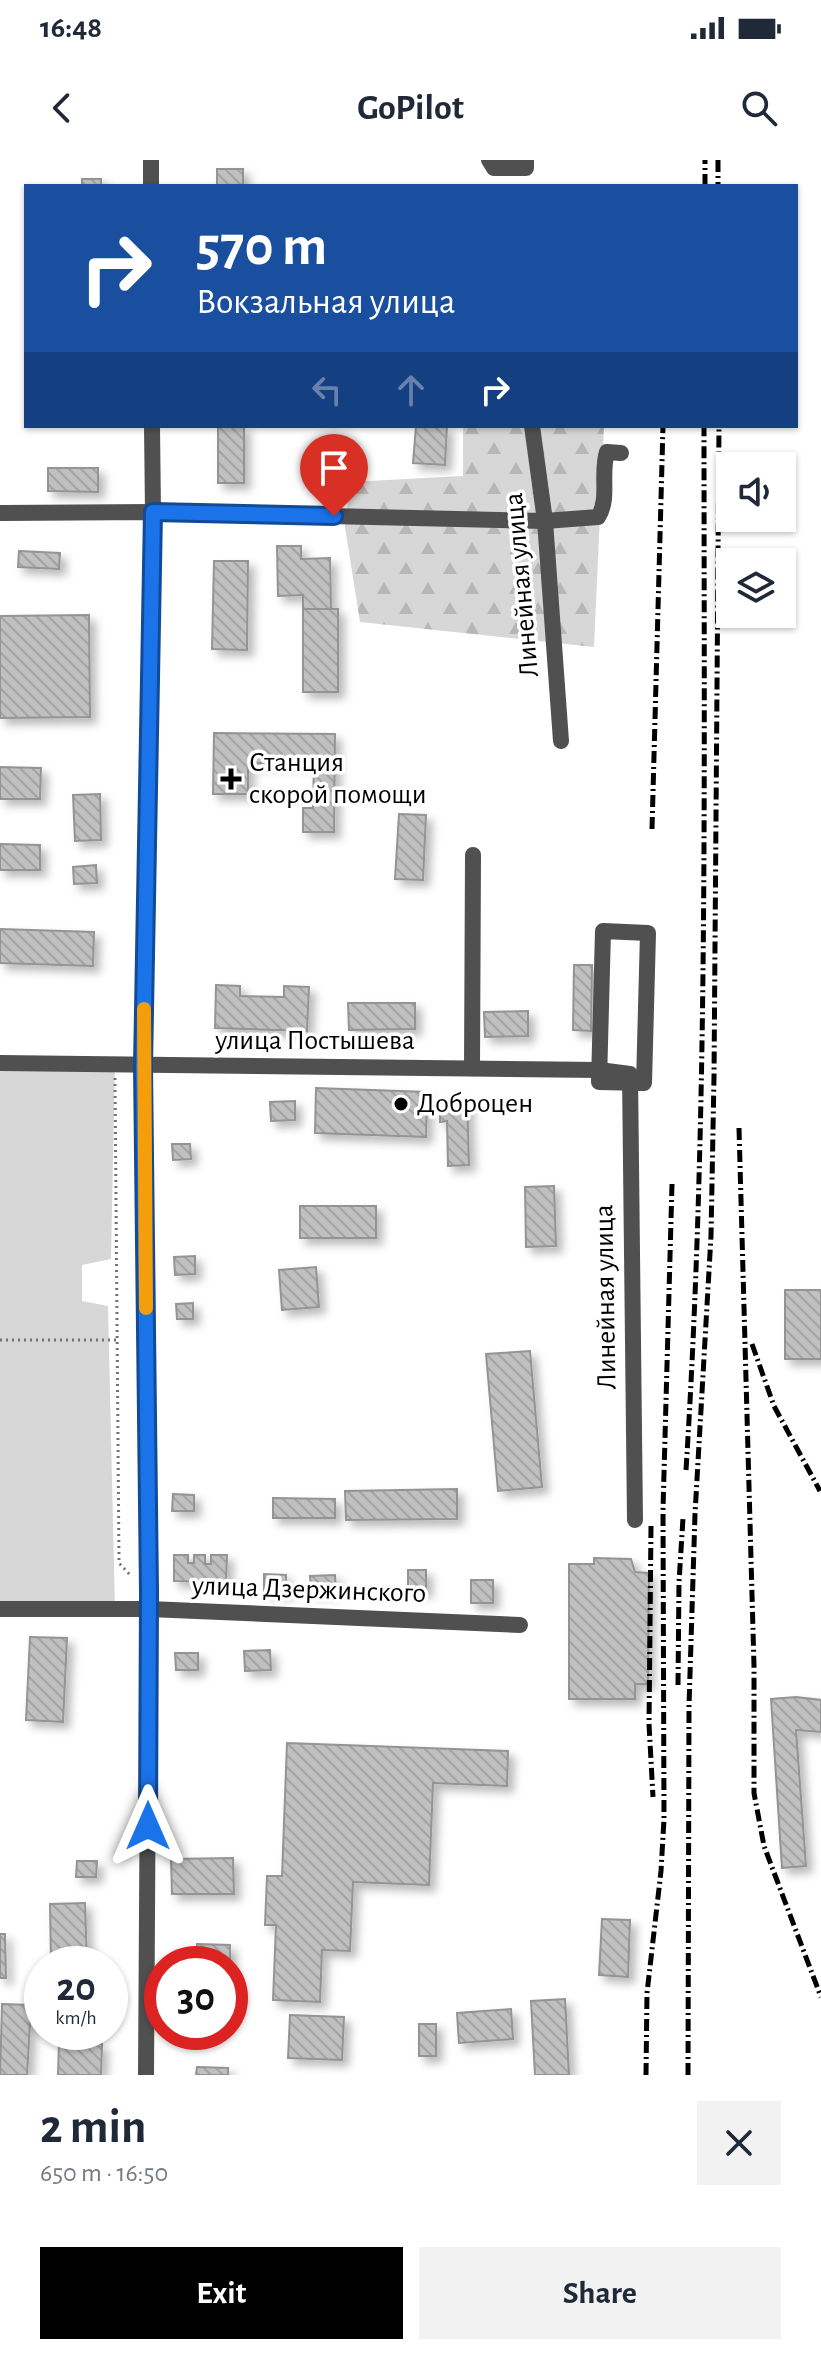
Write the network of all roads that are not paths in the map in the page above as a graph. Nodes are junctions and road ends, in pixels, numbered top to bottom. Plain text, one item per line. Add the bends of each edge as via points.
1 (151, 160) edge
2 (489, 160) edge
3 (522, 164) edge
4 (151, 184) edge
5 (520, 184) edge
6 (152, 428) edge
7 (532, 428) edge
8 (621, 453) dead end
9 (153, 512) junction
10 (0, 513) edge
11 (545, 521) junction
12 (561, 741) dead end
13 (473, 855) dead end
14 (0, 1063) edge
15 (143, 1066) junction
16 (472, 1068) junction
17 (599, 1070) junction
18 (630, 1078) junction
19 (635, 1520) dead end
20 (149, 1601) junction
21 (0, 1609) edge
22 (520, 1625) dead end
23 (146, 2075) edge

1 - 4 street
2 - 3 street via 494,168
3 - 5 street
6 - 9 street
7 - 11 street, Линейная улица
8 - 11 street via 607,452 604,508 598,517
9 - 10 street
9 - 11 street
9 - 15 street
11 - 12 street, Линейная улица
13 - 16 street
14 - 15 street, улица Постышева
15 - 16 street, улица Постышева
15 - 20 street
16 - 17 street, улица Постышева
17 - 18 street, улица Постышева
17 - 18 street via 603,931 648,933 644,1083
18 - 19 street, Линейная улица
20 - 21 street, улица Дзержинского
20 - 22 street, улица Дзержинского
20 - 23 street

